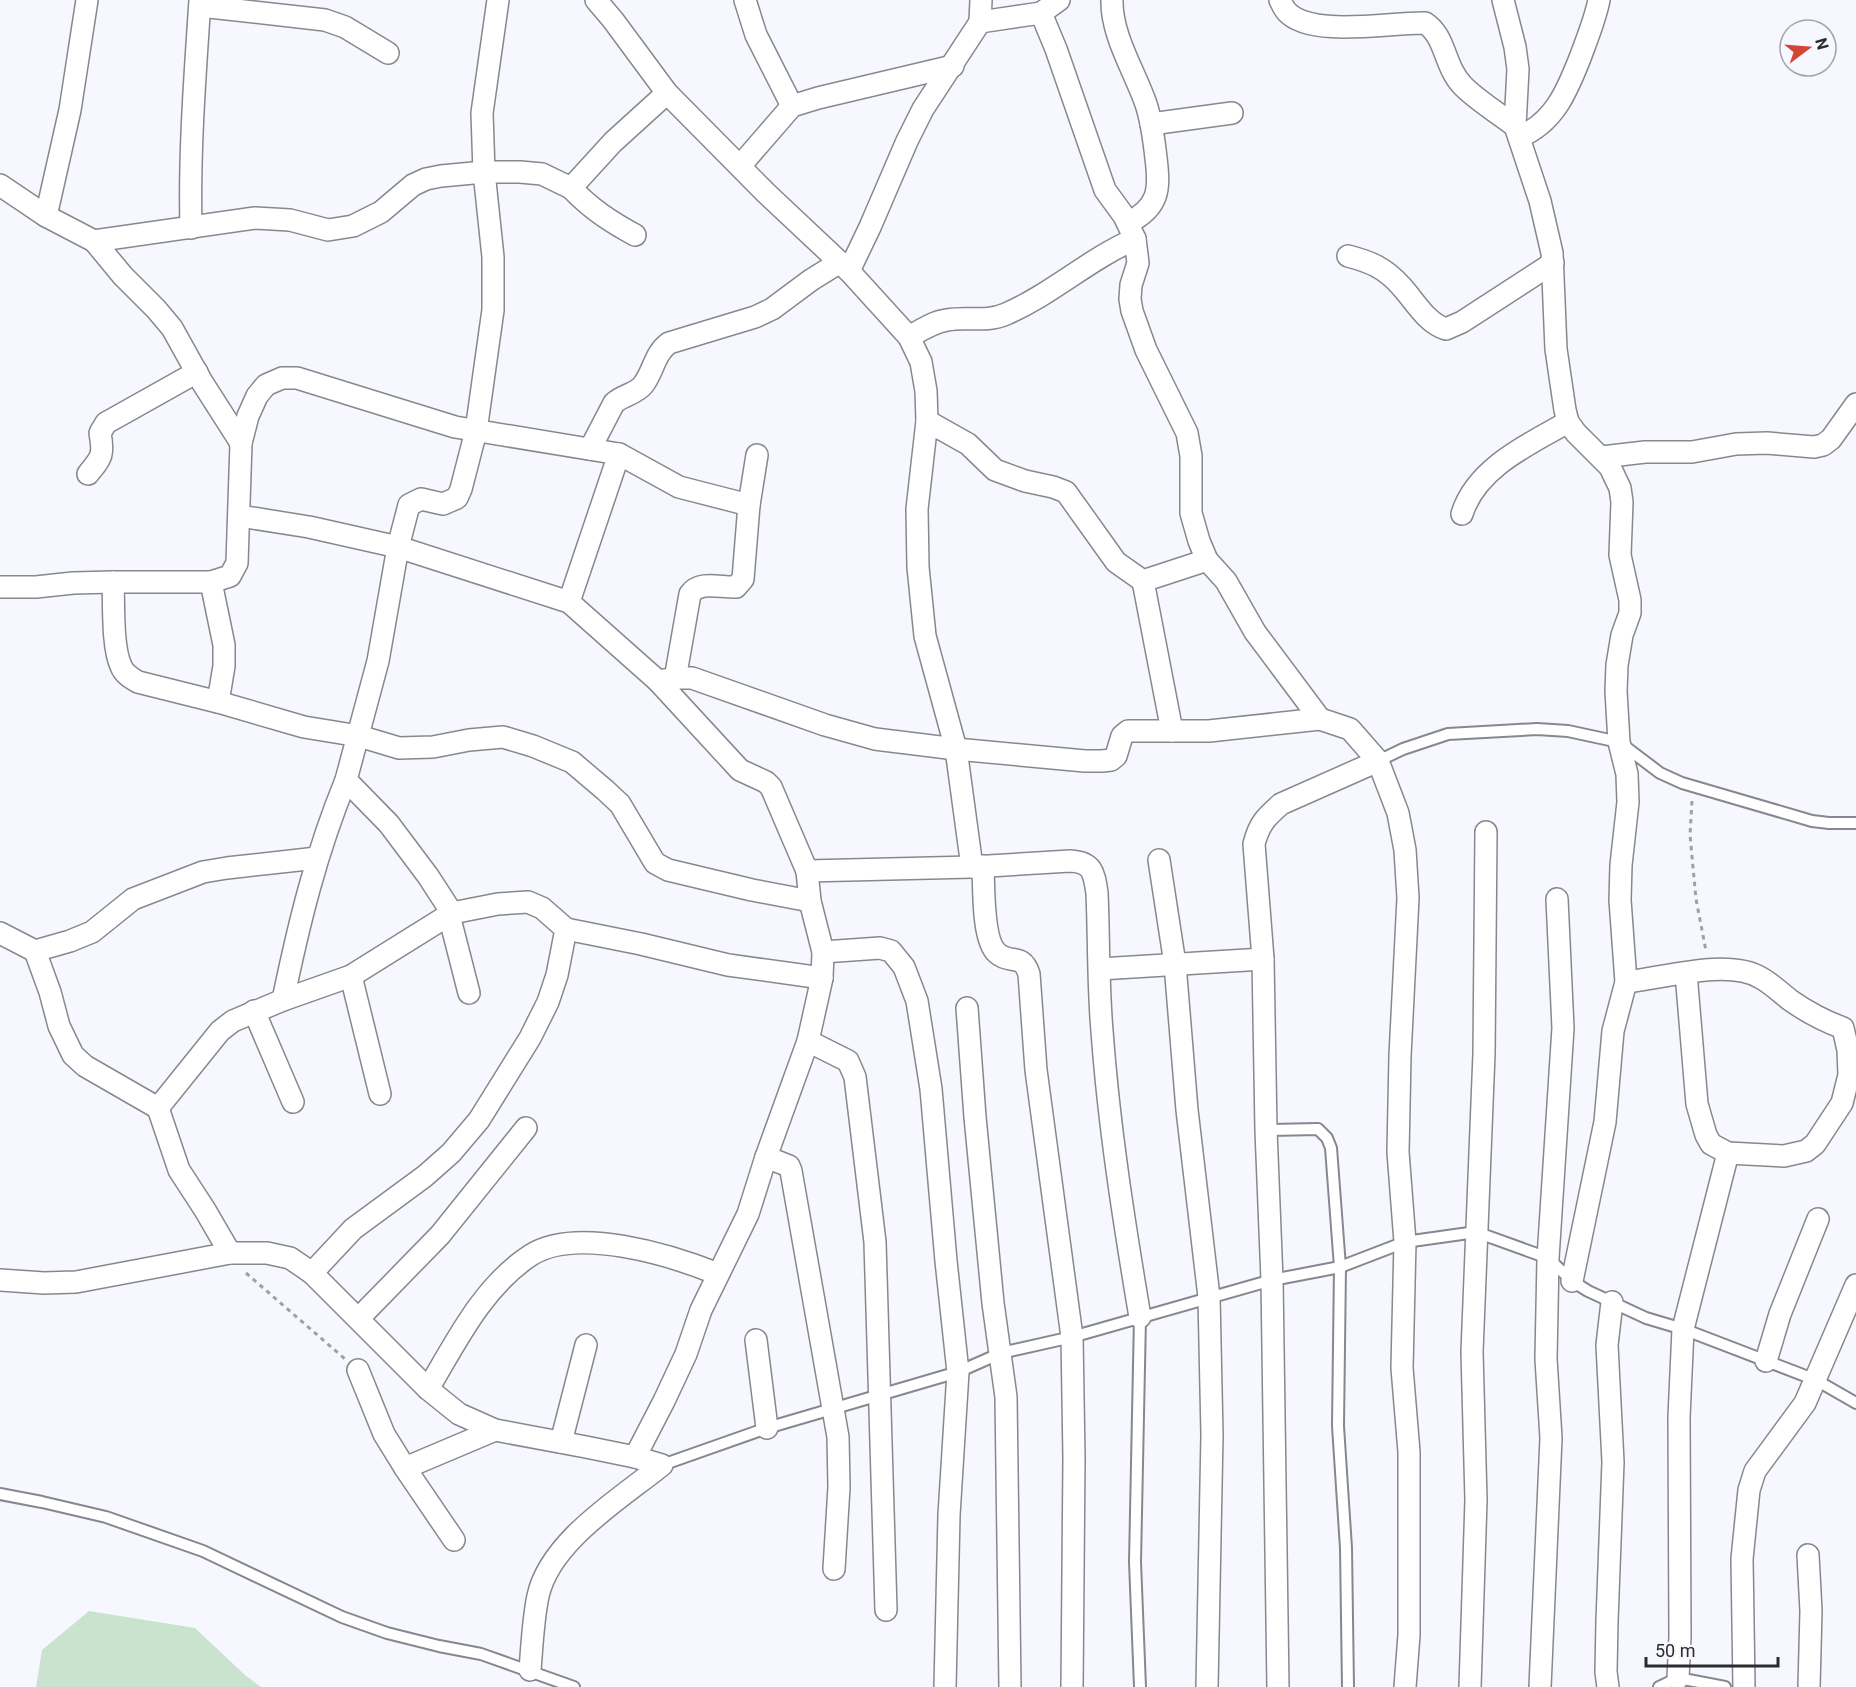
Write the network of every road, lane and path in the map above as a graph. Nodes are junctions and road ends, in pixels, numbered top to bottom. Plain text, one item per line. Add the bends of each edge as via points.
1 (87, 0) edge
2 (498, 0) edge
3 (596, 0) edge
4 (745, 0) edge
5 (981, 0) edge
6 (1059, 0) edge
7 (1112, 0) edge
8 (1280, 0) edge
9 (1503, 0) edge
10 (1599, 0) edge
11 (200, 3) edge
12 (1041, 13) junction
13 (980, 22) junction
14 (388, 52) dead end
15 (953, 66) junction
16 (667, 93) junction
17 (792, 106) junction
18 (1232, 113) dead end
19 (1151, 124) junction
20 (1517, 132) junction
21 (740, 166) junction
22 (484, 172) junction
23 (0, 185) edge
24 (571, 188) junction
25 (46, 216) junction
26 (191, 228) junction
27 (1131, 231) junction
28 (635, 235) dead end
29 (94, 241) junction
30 (1348, 256) dead end
31 (1553, 263) junction
32 (844, 266) junction
33 (909, 337) junction
34 (197, 372) junction
35 (1856, 405) edge
36 (927, 421) junction
37 (1568, 422) junction
38 (476, 431) junction
39 (241, 443) junction
40 (590, 449) junction
41 (619, 454) junction
42 (757, 455) dead end
43 (1602, 457) junction
44 (88, 474) dead end
45 (749, 505) junction
46 (1462, 514) dead end
47 (240, 516) junction
48 (398, 547) junction
49 (1207, 560) junction
50 (1143, 581) junction
51 (113, 582) junction
52 (211, 582) junction
53 (0, 586) edge
54 (569, 602) junction
55 (666, 680) junction
56 (218, 702) junction
57 (1320, 719) junction
58 (1172, 731) junction
59 (359, 735) junction
60 (1619, 742) junction
61 (956, 749) junction
62 (1378, 761) junction
63 (346, 780) junction
64 (1695, 787) junction
65 (1856, 823) edge
66 (1486, 832) dead end
67 (317, 858) junction
68 (1159, 860) dead end
69 (977, 866) junction
70 (807, 872) junction
71 (1557, 899) dead end
72 (810, 902) junction
73 (451, 914) junction
74 (566, 929) junction
75 (0, 933) edge
76 (35, 951) junction
77 (823, 952) junction
78 (1263, 959) junction
79 (1175, 964) junction
80 (1100, 969) junction
81 (1712, 970) junction
82 (1686, 973) junction
83 (351, 976) junction
84 (822, 978) junction
85 (1626, 982) junction
86 (469, 993) dead end
87 (283, 1000) junction
88 (967, 1008) dead end
89 (254, 1011) junction
90 (1849, 1028) edge
91 (808, 1041) junction
92 (380, 1094) dead end
93 (293, 1102) dead end
94 (158, 1108) junction
95 (526, 1128) dead end
96 (1266, 1130) junction
97 (1728, 1153) junction
98 (766, 1157) junction
99 (1818, 1219) dead end
100 (1476, 1232) junction
101 (1405, 1242) junction
102 (235, 1253) junction
103 (1548, 1258) junction
104 (1340, 1267) junction
105 (312, 1273) junction
106 (718, 1274) junction
107 (0, 1280) edge
108 (1272, 1280) junction
109 (1572, 1281) junction
110 (1856, 1285) edge
111 (1209, 1297) junction
112 (1612, 1302) junction
113 (1140, 1317) junction
114 (359, 1318) junction
115 (1683, 1329) junction
116 (1072, 1337) junction
117 (756, 1340) dead end
118 (586, 1345) dead end
119 (1001, 1353) junction
120 (1766, 1361) junction
121 (358, 1370) joint
122 (958, 1372) junction
123 (1816, 1380) junction
124 (428, 1389) junction
125 (880, 1395) junction
126 (1856, 1403) edge
127 (832, 1409) junction
128 (766, 1428) junction
129 (495, 1430) junction
130 (561, 1442) junction
131 (635, 1457) junction
132 (662, 1465) junction
133 (405, 1468) junction
134 (0, 1494) edge
135 (454, 1540) dead end
136 (1808, 1555) dead end
137 (834, 1569) dead end
138 (886, 1610) dead end
139 (530, 1670) junction
140 (1669, 1682) edge
141 (574, 1687) edge
142 (945, 1687) edge
143 (1010, 1687) edge
144 (1072, 1687) edge
145 (1140, 1687) edge
146 (1207, 1687) edge
147 (1278, 1687) edge
148 (1348, 1687) edge
149 (1405, 1687) edge
150 (1470, 1687) edge
151 (1540, 1687) edge
152 (1608, 1687) edge
153 (1725, 1687) edge
154 (1743, 1687) edge
155 (1809, 1687) edge

1 - 25 street via 70,110
2 - 22 street via 482,113
3 - 16 street
4 - 17 street via 756,35
5 - 13 street
6 - 12 street
7 - 19 street via 1116,28
8 - 20 street via 1288,13 1329,27 1425,23 1434,28 1448,64 1462,85
9 - 20 street via 1518,69
10 - 20 street via 1561,103 1528,134
11 - 14 street via 325,20
11 - 26 street
12 - 13 street
12 - 27 street via 1105,190
13 - 15 street
15 - 17 street
15 - 32 street via 923,110 870,227
16 - 21 street
16 - 24 street via 613,142
17 - 21 street
18 - 19 street
19 - 27 street via 1159,188
20 - 31 street via 1540,201
21 - 32 street
22 - 24 street via 542,174
22 - 26 street via 426,179 413,185 381,213 353,226 328,230 276,218
22 - 38 street via 493,257 493,310
23 - 25 street
24 - 28 street via 588,206
25 - 29 street
26 - 29 street
27 - 33 street via 1113,250 1003,315 978,320 950,319
27 - 49 street via 1138,263 1131,285 1132,311 1146,350 1187,434 1191,513
29 - 34 street via 172,328
30 - 31 street via 1372,262 1383,270 1400,284 1429,320 1446,329
31 - 37 street via 1556,349
32 - 33 street
32 - 40 street via 811,280 755,318 669,343 661,349 641,388 614,403
33 - 36 street via 921,362
34 - 39 street
34 - 44 street via 106,423 101,429 101,458
35 - 43 street via 1831,439 1814,447 1736,444 1692,452
36 - 50 street via 968,444 995,470 1066,492 1116,562
36 - 61 street via 917,509 918,567 925,636
37 - 43 street via 1587,446
37 - 46 street via 1486,474 1470,493
38 - 39 street via 297,378 282,378 257,396
38 - 40 street
38 - 48 street via 457,498 443,504 420,499 409,505
39 - 47 street
40 - 41 street
41 - 45 street via 679,487
41 - 54 street
42 - 45 street
43 - 60 street via 1620,488 1620,555 1630,600 1617,665
45 - 55 street via 743,579 736,587 706,585 693,589
47 - 48 street
47 - 52 street via 237,563 230,576
48 - 54 street
48 - 59 street via 386,622
49 - 50 street
49 - 57 street via 1226,581 1255,632
50 - 58 street
51 - 52 street
51 - 53 street
51 - 56 street via 116,650 128,676
52 - 56 street via 224,645
54 - 55 street
55 - 61 street via 703,681 875,739
55 - 70 street via 740,770 771,787
56 - 59 street via 304,727
57 - 58 street
57 - 62 street via 1350,729
58 - 61 street via 1128,731 1122,736 1116,756 1102,761
59 - 63 street
59 - 72 street via 399,748 503,737 534,746 572,762 620,804 655,863 682,874
60 - 62 lane via 1568,731 1488,730 1448,734
60 - 64 lane via 1660,773
60 - 85 street via 1627,774 1628,802 1620,900
61 - 69 street
62 - 78 street via 1281,804 1258,828 1254,844
62 - 101 street via 1398,813 1408,898 1398,1152
63 - 67 street
63 - 73 street via 389,824
64 - 65 lane via 1812,821
64 - 81 path via 1690,836 1698,915
66 - 100 street via 1484,1054
67 - 76 street via 203,872 133,899 92,932
67 - 87 street via 299,920
68 - 79 street
69 - 70 street
69 - 80 street via 1070,861 1083,862 1091,868 1097,893
69 - 116 street via 993,948 1001,955 1023,961 1029,974 1036,1070
70 - 72 street
71 - 103 street via 1563,1028
72 - 77 street
73 - 74 street via 528,902 542,908
73 - 83 street
73 - 86 street
74 - 84 street via 728,965
74 - 105 street via 548,1002 479,1120 451,1153 353,1229
75 - 76 street
76 - 94 street via 59,1026 73,1055
77 - 84 street
77 - 122 street via 880,948 891,951 904,967 917,1000 931,1089
78 - 79 street
78 - 96 street
79 - 80 street
79 - 111 street
80 - 113 street via 1115,1162
81 - 82 street
81 - 90 street via 1748,972 1821,1020
82 - 85 street
82 - 97 street via 1697,1104 1711,1144
83 - 87 street
83 - 92 street
84 - 91 street
85 - 109 street via 1613,1031 1605,1122
87 - 89 street
88 - 119 street via 993,1303
89 - 93 street
89 - 94 street via 220,1031
90 - 97 street via 1849,1075 1842,1103 1815,1144 1806,1151 1784,1156
91 - 98 street
91 - 125 street via 848,1061 855,1077 875,1242
94 - 102 street via 178,1170
95 - 114 street via 440,1235
96 - 104 lane via 1318,1129 1328,1138
96 - 108 street
97 - 115 street
98 - 106 street via 748,1214
98 - 127 street via 789,1166 791,1171
99 - 120 street via 1780,1314
100 - 101 lane
100 - 103 lane
100 - 150 street via 1472,1352 1476,1500
101 - 104 lane
101 - 149 street via 1402,1368 1409,1452 1409,1635
102 - 105 street via 290,1258
102 - 107 street via 76,1282
102 - 121 path via 245,1272
103 - 109 lane
103 - 151 street via 1546,1359 1551,1438
104 - 108 lane
104 - 148 lane via 1338,1426 1346,1548
105 - 114 street
106 - 124 street via 630,1248 577,1243 545,1249 523,1262 487,1296
106 - 131 street via 686,1354
108 - 111 lane
108 - 147 street
109 - 112 lane
110 - 123 street
111 - 113 lane
111 - 146 street via 1212,1435
112 - 115 lane
112 - 152 street via 1607,1345 1613,1462
113 - 116 lane
113 - 145 lane via 1135,1562
114 - 124 street
115 - 120 lane
115 - 140 street via 1679,1416 1680,1603
116 - 119 lane
116 - 144 street
117 - 128 street
118 - 130 street
119 - 122 lane
119 - 143 street via 1006,1397
120 - 123 lane
121 - 133 street via 384,1434
122 - 125 lane
122 - 142 street via 949,1515
123 - 126 lane
123 - 154 street via 1805,1403 1755,1471 1749,1490 1743,1559
124 - 129 street via 459,1414
125 - 127 lane
125 - 138 street
127 - 128 lane
127 - 137 street via 839,1451
128 - 132 lane
129 - 130 street
129 - 133 street
130 - 131 street
131 - 132 street
132 - 139 street via 581,1530 548,1570 538,1595
133 - 135 street
134 - 139 lane via 106,1517 203,1551 342,1617
136 - 155 street
139 - 141 lane
140 - 153 lane

